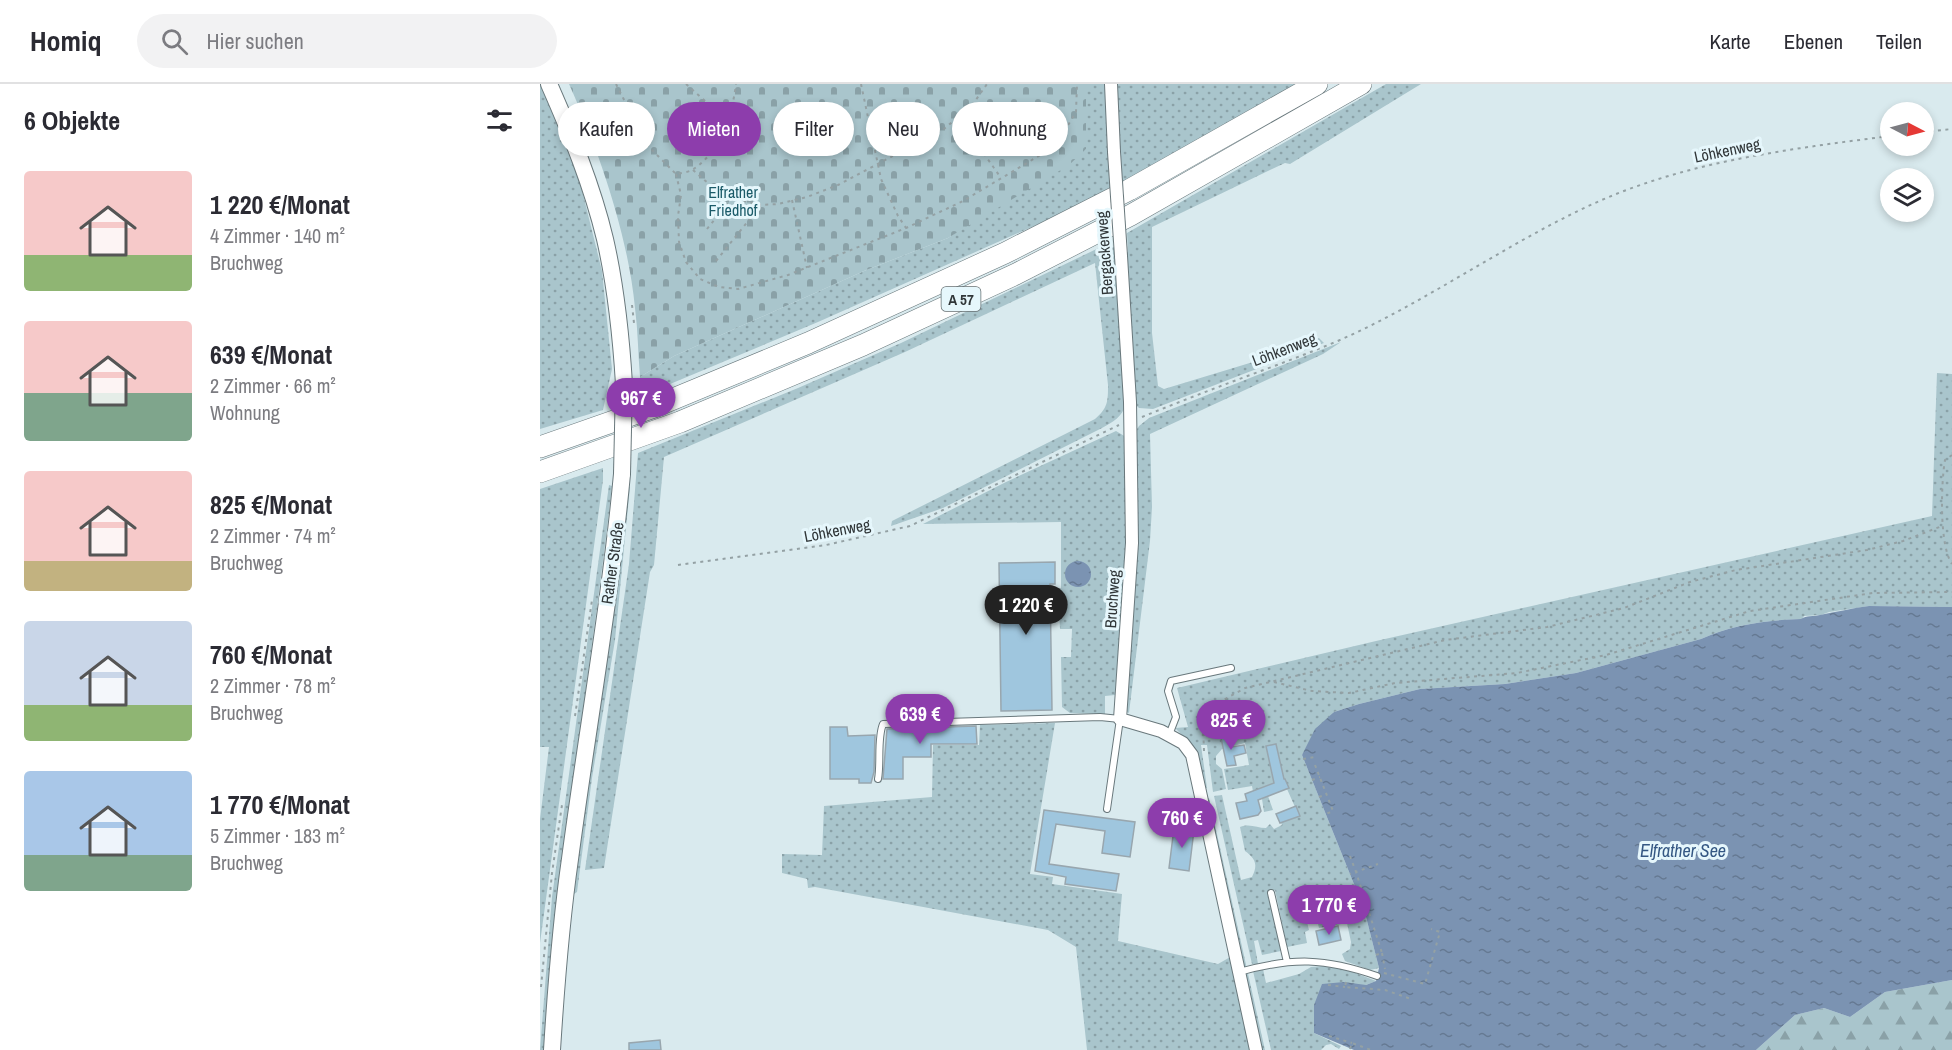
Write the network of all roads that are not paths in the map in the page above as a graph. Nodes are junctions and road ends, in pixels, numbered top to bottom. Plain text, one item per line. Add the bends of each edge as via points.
1 (549, 84) edge
2 (1111, 84) edge
3 (1317, 84) edge
4 (1361, 84) edge
5 (1130, 421) joint
6 (540, 447) edge
7 (540, 472) edge
8 (1231, 668) dead end
9 (1120, 719) junction
10 (1169, 735) junction
11 (878, 779) dead end
12 (1107, 809) dead end
13 (1271, 893) dead end
14 (1287, 962) junction
15 (1239, 972) junction
16 (1377, 974) road end
17 (552, 1050) edge
18 (1256, 1050) edge

1 - 17 main road, Rather Straße, bridge via 587,177 605,238 619,314 624,384 622,474 614,550 570,860
2 - 5 street, Bergackerweg, bridge
3 - 6 highway, A 57 via 1129,190 1005,254 654,407
4 - 7 highway, A 57 via 1131,215 1016,274 863,345 680,422
5 - 9 street, Bruchweg via 1132,543
8 - 10 lane via 1171,681 1168,691 1176,717
9 - 10 street
9 - 11 lane via 883,724
9 - 12 lane
10 - 15 street via 1184,743 1192,755
13 - 14 lane
14 - 15 lane
14 - 16 lane via 1321,961
15 - 18 street

